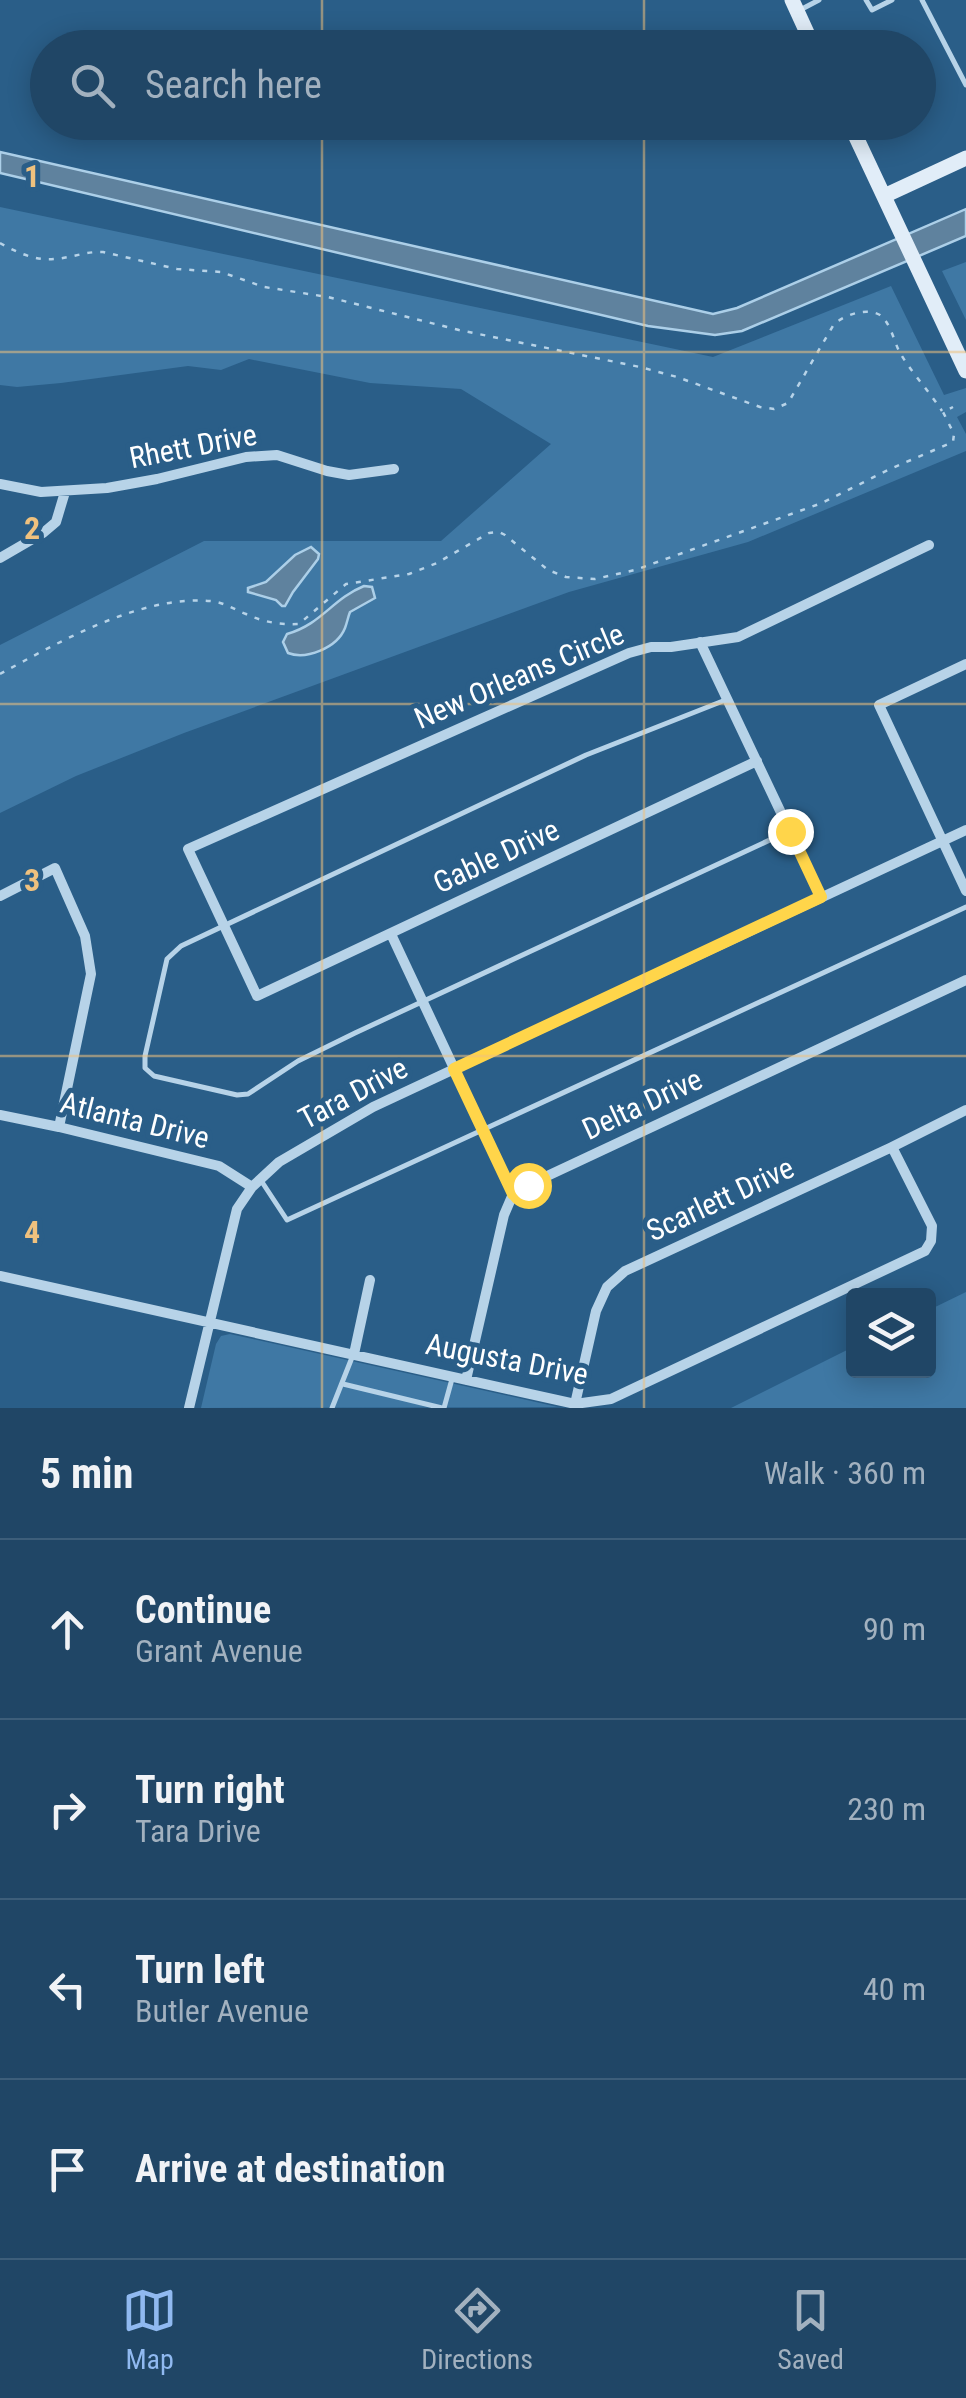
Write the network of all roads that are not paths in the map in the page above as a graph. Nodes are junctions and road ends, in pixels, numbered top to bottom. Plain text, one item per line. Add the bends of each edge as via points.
1 (819, 0) edge
2 (866, 0) edge
3 (892, 0) edge
4 (922, 0) edge
5 (794, 6) edge
6 (805, 30) edge
7 (966, 85) edge
8 (858, 140) edge
9 (966, 158) edge
10 (884, 196) junction
11 (966, 371) edge
12 (394, 469) dead end
13 (0, 484) edge
14 (65, 492) junction
15 (929, 545) dead end
16 (0, 558) edge
17 (700, 642) junction
18 (966, 664) edge
19 (728, 700) junction
20 (757, 761) junction
21 (966, 830) edge
22 (790, 831) junction
23 (943, 840) junction
24 (966, 891) edge
25 (0, 896) edge
26 (821, 897) junction
27 (966, 907) edge
28 (224, 926) junction
29 (391, 934) junction
30 (966, 980) edge
31 (423, 1003) junction
32 (454, 1069) junction
33 (966, 1110) edge
34 (0, 1116) edge
35 (59, 1127) junction
36 (482, 1129) junction
37 (892, 1147) junction
38 (256, 1184) junction
39 (513, 1194) junction
40 (0, 1276) edge
41 (370, 1280) dead end
42 (210, 1323) junction
43 (354, 1354) junction
44 (453, 1376) junction
45 (466, 1380) junction
46 (342, 1384) junction
47 (575, 1404) junction
48 (190, 1408) edge
49 (332, 1408) edge
50 (443, 1408) edge

1 - 5 lane
2 - 3 lane via 872,10
4 - 7 lane
5 - 6 main road
8 - 10 main road
9 - 10 main road
10 - 11 main road
12 - 14 street, Rhett Drive via 349,475 277,455 246,457
13 - 14 street, Rhett Drive
14 - 16 street via 56,522
15 - 17 street, New Orleans Circle via 738,637
17 - 19 street
17 - 28 street, New Orleans Circle via 630,653 188,849
18 - 23 street via 880,706
19 - 20 street
19 - 28 lane via 586,755
20 - 22 street
20 - 29 street, Gable Drive
21 - 23 street, Tara Drive
22 - 26 street
22 - 31 lane
23 - 24 street
23 - 26 street, Tara Drive
25 - 35 street via 54,868 86,936 91,974
26 - 32 street, Tara Drive
27 - 36 lane
28 - 29 street, Gable Drive via 257,996
28 - 31 lane via 167,959 145,1056 154,1076 248,1094 298,1061
29 - 31 street
30 - 39 street, Delta Drive
31 - 32 street
32 - 36 street
32 - 38 street, Tara Drive via 327,1132
33 - 37 street, Scarlett Drive
34 - 35 street, Atlanta Drive
35 - 38 street, Atlanta Drive via 219,1166
36 - 38 lane via 287,1220
36 - 39 street
37 - 47 street, Scarlett Drive via 625,1271 596,1311
37 - 47 street, Augusta Drive via 932,1226 925,1251 611,1399
38 - 42 street, Tara Drive via 237,1209
39 - 45 street
40 - 42 street, Augusta Drive
41 - 43 street
42 - 43 street, Augusta Drive
42 - 48 street, Tara Drive
43 - 44 street, Augusta Drive
43 - 46 lane
44 - 45 street, Augusta Drive
44 - 50 lane
45 - 47 street, Augusta Drive
46 - 49 lane
46 - 50 lane

